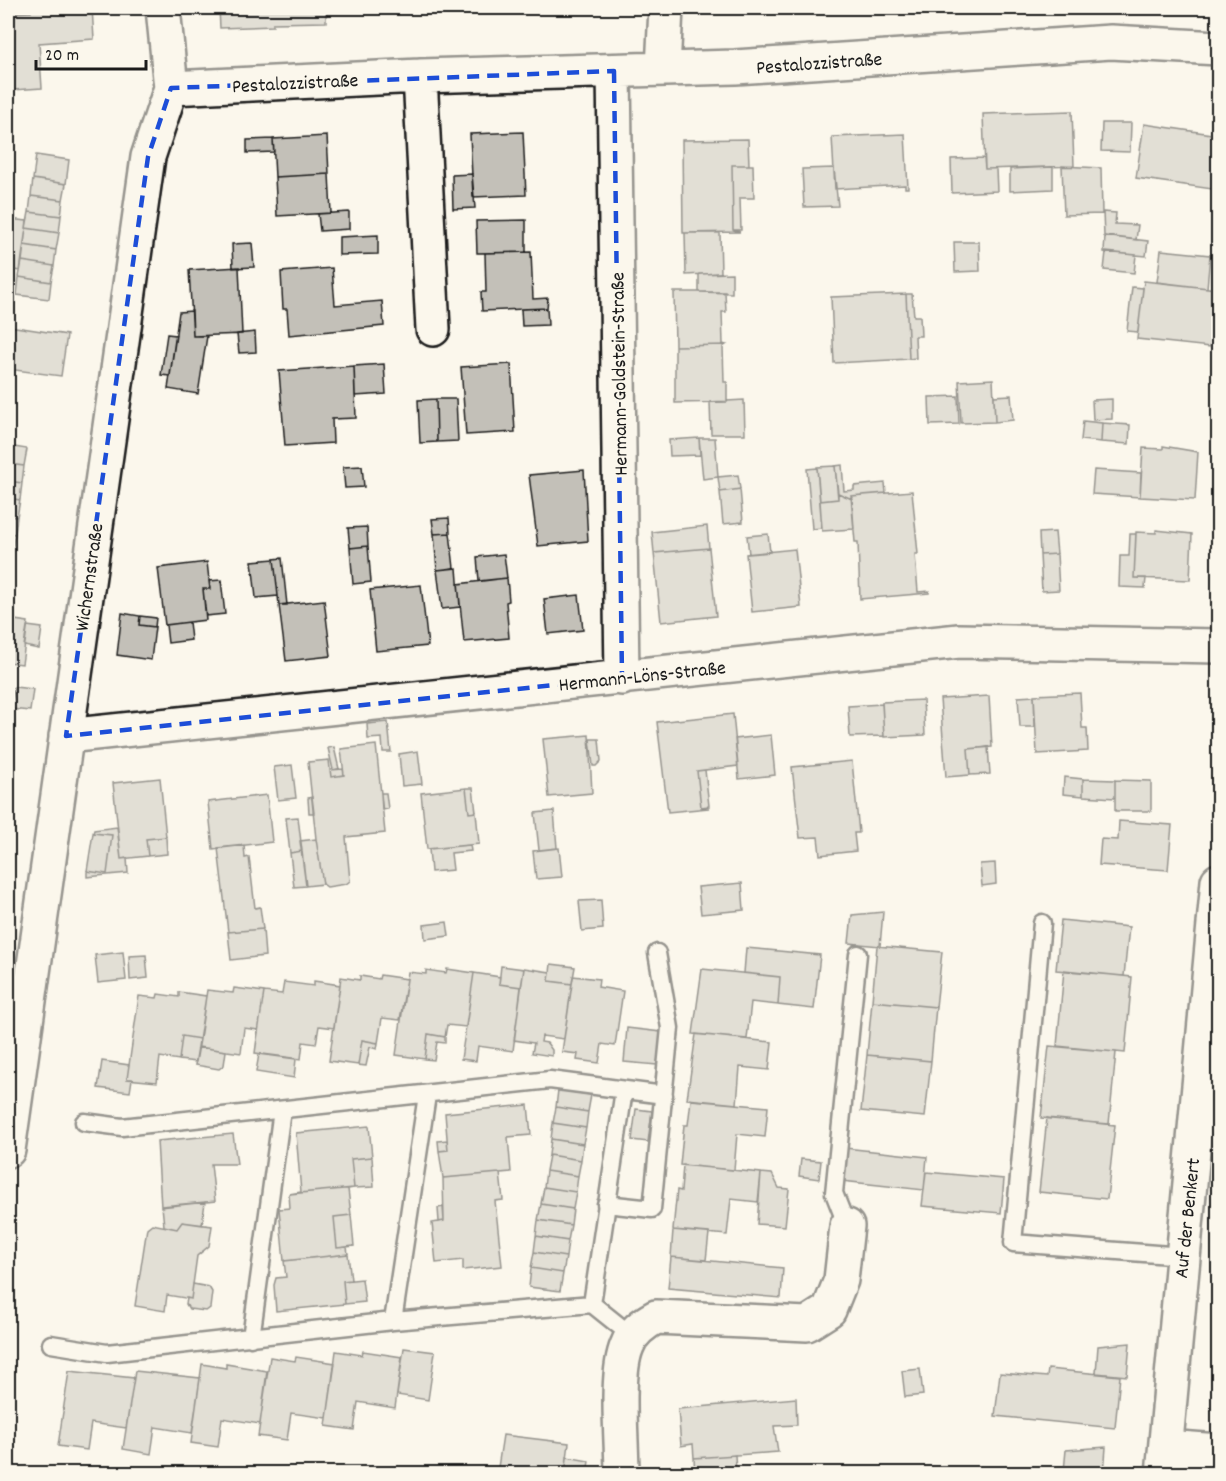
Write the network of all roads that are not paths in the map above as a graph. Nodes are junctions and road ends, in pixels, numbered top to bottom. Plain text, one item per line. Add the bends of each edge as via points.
1 (163, 8) edge
2 (666, 8) edge
3 (1218, 48) edge
4 (663, 69) junction
5 (614, 71) junction
6 (420, 76) junction
7 (171, 88) junction
8 (433, 329) dead end
9 (1218, 646) edge
10 (622, 678) junction
11 (66, 736) junction
12 (1218, 881) edge
13 (1042, 923) dead end
14 (1216, 949) edge
15 (657, 953) dead end
16 (858, 954) dead end
17 (624, 1090) junction
18 (427, 1095) junction
19 (664, 1095) junction
20 (282, 1110) junction
21 (84, 1122) dead end
22 (8, 1150) edge
23 (606, 1204) junction
24 (847, 1226) joint
25 (1183, 1256) junction
26 (592, 1304) junction
27 (393, 1321) junction
28 (632, 1336) junction
29 (251, 1338) junction
30 (51, 1344) dead end
31 (1218, 1451) edge
32 (1164, 1460) edge
33 (622, 1473) edge

1 - 7 street, Wichernstraße
2 - 4 street
3 - 4 street, Pestalozzistraße via 1111,42
4 - 5 street, Pestalozzistraße
5 - 6 street, Pestalozzistraße
5 - 10 street, Hermann-Goldstein-Straße
6 - 7 street, Pestalozzistraße
6 - 8 street
7 - 11 street, Wichernstraße via 148,156
9 - 10 street, Hermann-Löns-Straße via 959,641
10 - 11 street, Hermann-Löns-Straße
11 - 22 street, Wichernstraße
12 - 14 street, Auf der Benkert
13 - 25 lane via 1013,1243
14 - 25 street, Auf der Benkert
15 - 19 lane via 670,1028
16 - 24 lane via 834,1193
17 - 18 lane via 550,1080
17 - 19 lane
17 - 23 lane
18 - 20 lane
18 - 27 lane
19 - 23 lane via 652,1209
20 - 21 lane via 122,1127
20 - 29 lane
23 - 26 lane
24 - 28 street via 841,1280 829,1310 807,1324 656,1317
25 - 32 street, Auf der Benkert
26 - 27 lane
26 - 28 lane
27 - 29 lane
28 - 33 street via 622,1369
29 - 30 lane via 107,1353
31 - 32 street, Auf der Benkert

